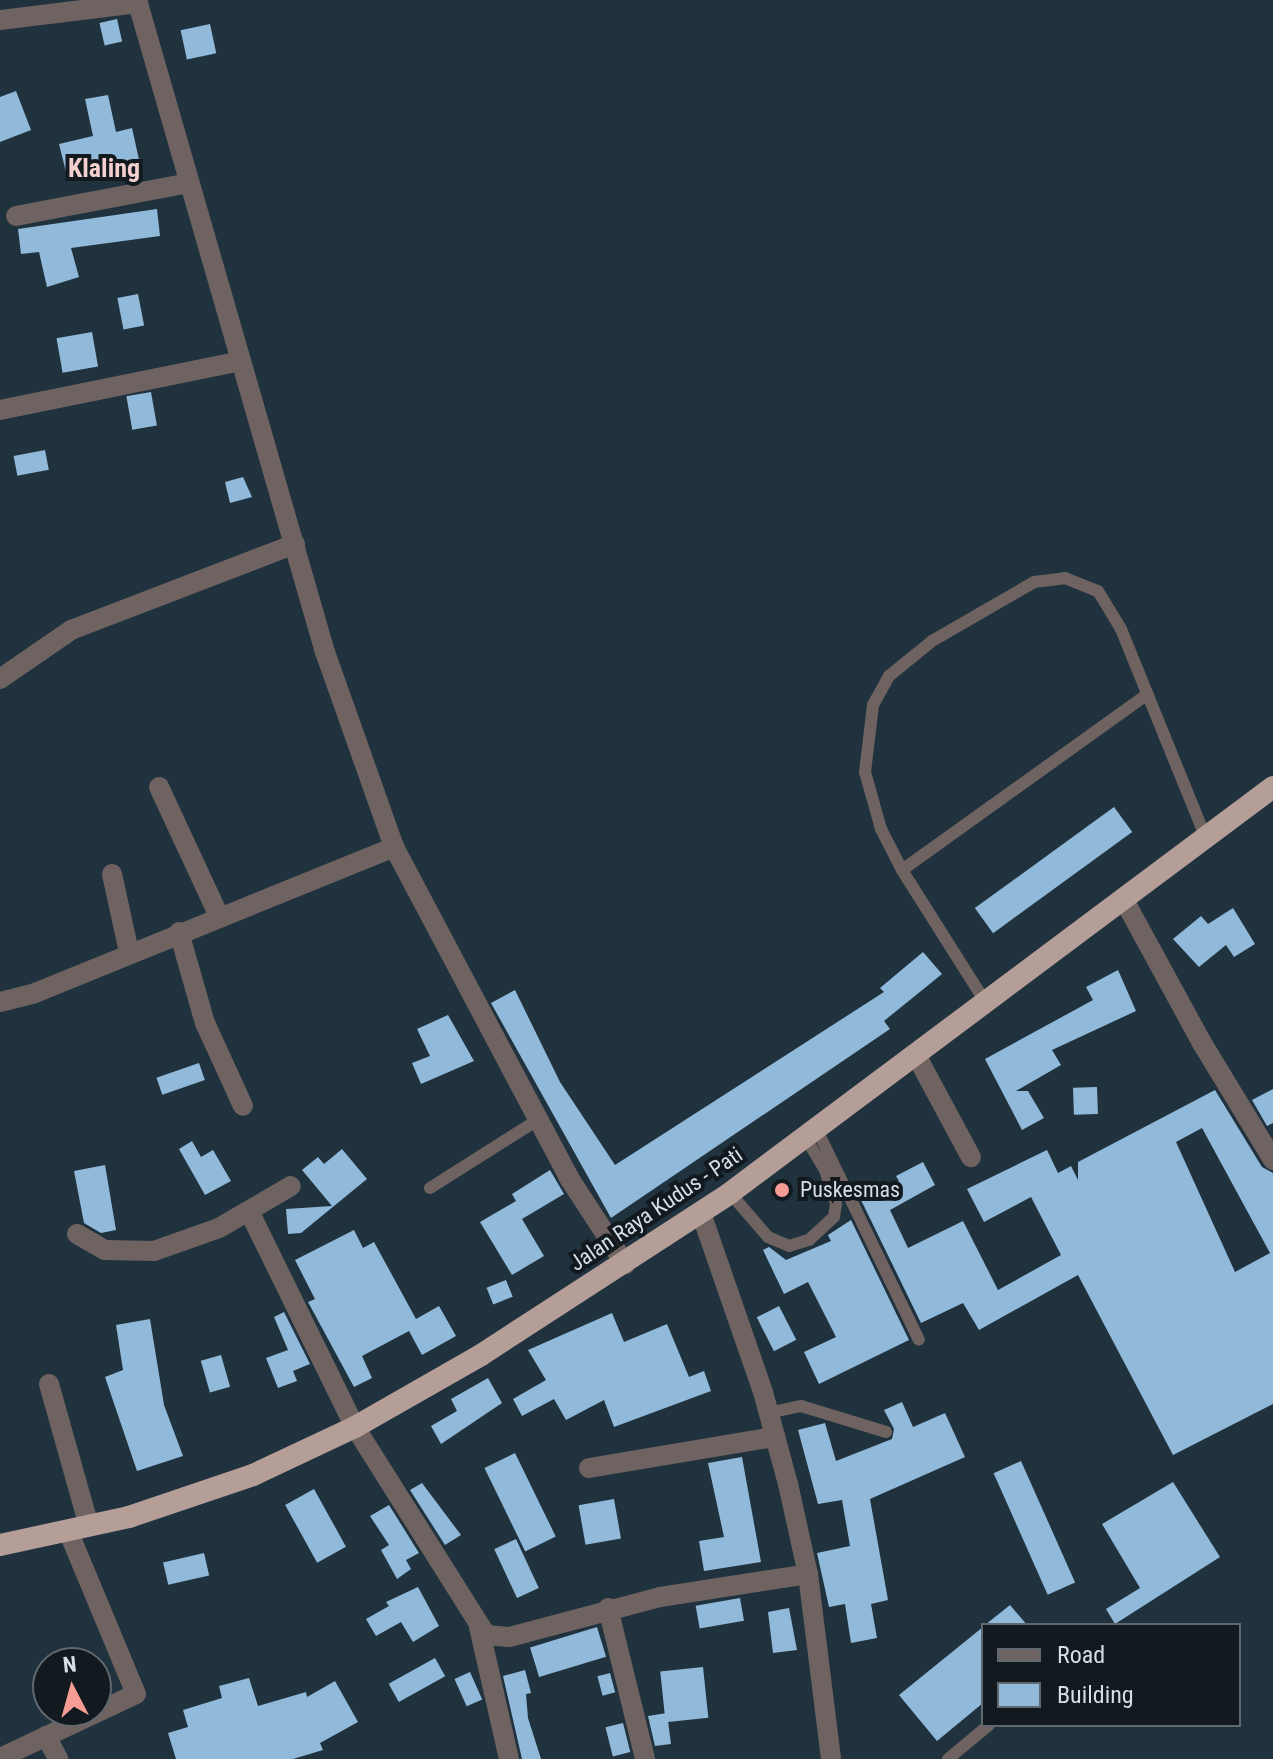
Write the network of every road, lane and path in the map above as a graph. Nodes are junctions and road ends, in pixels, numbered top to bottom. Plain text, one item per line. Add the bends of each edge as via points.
1 (137, 1) edge
2 (0, 20) edge
3 (189, 183) junction
4 (16, 216) dead end
5 (241, 361) junction
6 (0, 410) edge
7 (295, 544) junction
8 (0, 679) edge
9 (1148, 694) junction
10 (159, 787) dead end
11 (1273, 787) edge
12 (1205, 836) junction
13 (394, 847) junction
14 (902, 870) junction
15 (112, 874) dead end
16 (1124, 900) junction
17 (219, 916) junction
18 (179, 932) junction
19 (129, 952) junction
20 (0, 1002) edge
21 (986, 1003) junction
22 (916, 1055) junction
23 (243, 1106) dead end
24 (539, 1119) junction
25 (812, 1134) junction
26 (971, 1157) dead end
27 (1273, 1160) edge
28 (291, 1186) dead end
29 (430, 1188) dead end
30 (730, 1193) junction
31 (250, 1213) junction
32 (701, 1213) junction
33 (77, 1234) dead end
34 (625, 1264) junction
35 (919, 1340) dead end
36 (49, 1384) dead end
37 (768, 1413) junction
38 (355, 1427) junction
39 (886, 1432) dead end
40 (775, 1437) junction
41 (589, 1468) dead end
42 (78, 1529) junction
43 (0, 1545) edge
44 (808, 1574) junction
45 (608, 1608) junction
46 (479, 1627) junction
47 (987, 1727) edge
48 (46, 1736) junction
49 (0, 1758) edge
50 (58, 1759) edge
51 (509, 1759) edge
52 (645, 1759) edge
53 (831, 1759) edge
54 (948, 1759) edge

1 - 2 street
1 - 3 street
3 - 4 street
3 - 5 street
5 - 6 street
5 - 7 street
7 - 8 street via 71,630
7 - 13 street via 353,740
9 - 12 lane
9 - 14 lane
9 - 14 lane via 1108,604 1083,581 1034,582 932,641 889,676 867,729 865,772 871,799
10 - 17 street
11 - 12 highway, Jalan Raya Kudus - Pati
12 - 16 highway, Jalan Raya Kudus - Pati
13 - 17 street
13 - 24 street
14 - 21 lane
15 - 19 street
16 - 21 highway, Jalan Raya Kudus - Pati
16 - 27 street
17 - 18 street
18 - 19 street
18 - 23 street via 205,1023
19 - 20 street via 35,993
21 - 22 highway, Jalan Raya Kudus - Pati
22 - 25 highway, Jalan Raya Kudus - Pati
22 - 26 street
24 - 29 lane
24 - 34 street via 569,1178
25 - 30 highway, Jalan Raya Kudus - Pati
25 - 30 lane via 836,1204 834,1217 809,1240 789,1246 768,1237
25 - 35 lane
28 - 31 street
30 - 32 highway, Jalan Raya Kudus - Pati
31 - 33 street via 154,1251 105,1250
31 - 38 street
32 - 34 highway, Jalan Raya Kudus - Pati
32 - 37 street
34 - 38 highway, Jalan Raya Kudus - Pati
36 - 42 street
37 - 39 lane via 801,1406
37 - 40 street
38 - 42 highway, Jalan Raya Kudus - Pati via 253,1475
38 - 46 street
40 - 41 street
40 - 44 street
42 - 43 highway, Jalan Raya Kudus - Pati
42 - 48 street via 136,1691 130,1699
44 - 45 street
44 - 53 street
45 - 46 street via 499,1639
45 - 52 street
46 - 51 street
47 - 54 lane
48 - 49 street
48 - 50 street

